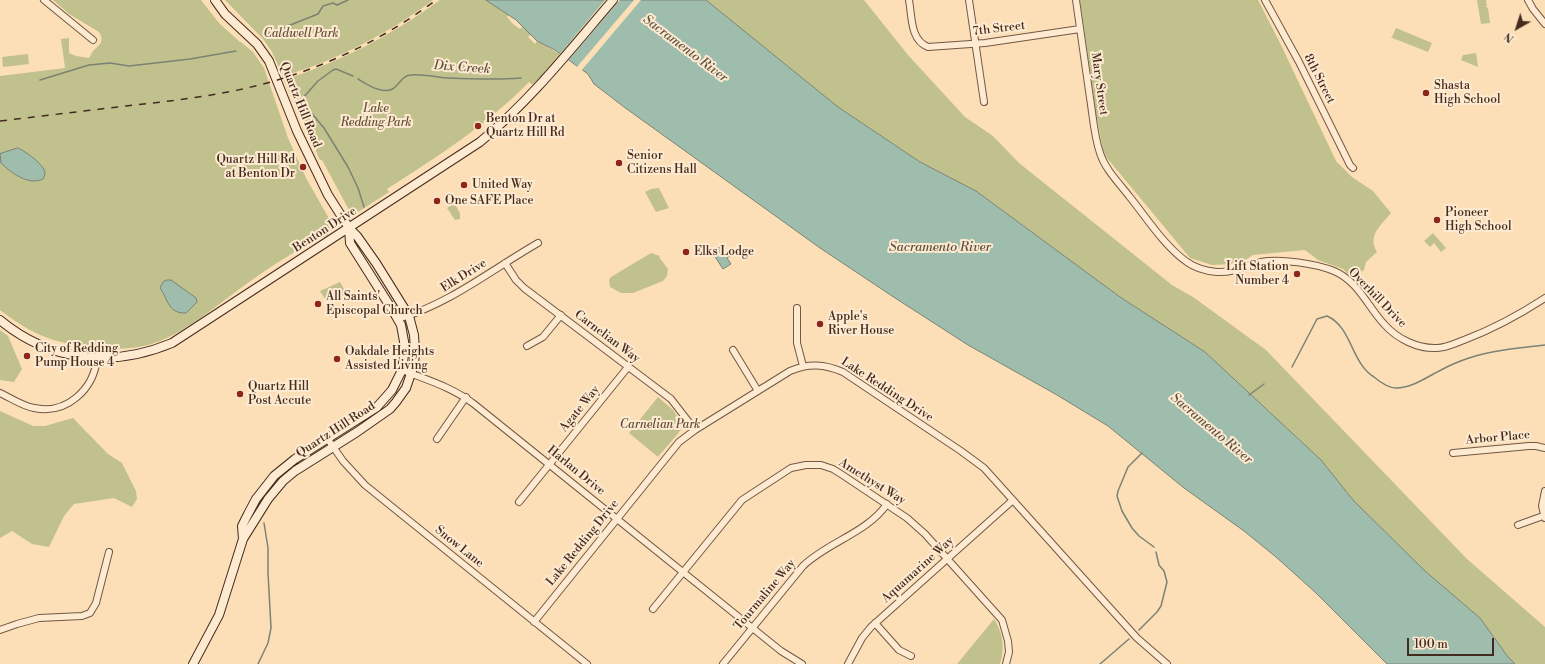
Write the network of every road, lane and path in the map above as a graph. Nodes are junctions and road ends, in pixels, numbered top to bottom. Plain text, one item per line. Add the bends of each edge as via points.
1 (44, 0) edge
2 (215, 0) edge
3 (613, 0) edge
4 (909, 0) edge
5 (969, 0) edge
6 (1076, 0) edge
7 (1265, 0) edge
8 (1528, 0) edge
9 (1545, 24) edge
10 (1080, 29) junction
11 (93, 40) dead end
12 (976, 43) junction
13 (984, 102) dead end
14 (1353, 168) dead end
15 (1108, 169) joint
16 (348, 228) junction
17 (538, 243) dead end
18 (505, 263) junction
19 (1545, 298) edge
20 (797, 308) dead end
21 (561, 315) junction
22 (409, 316) junction
23 (398, 319) junction
24 (0, 320) edge
25 (527, 346) dead end
26 (733, 350) dead end
27 (97, 358) junction
28 (803, 366) junction
29 (628, 367) junction
30 (402, 370) junction
31 (411, 374) junction
32 (758, 390) junction
33 (0, 393) edge
34 (466, 397) junction
35 (694, 430) junction
36 (327, 438) junction
37 (437, 439) dead end
38 (333, 448) junction
39 (1545, 448) edge
40 (1452, 453) dead end
41 (550, 465) junction
42 (1545, 491) edge
43 (1013, 500) junction
44 (519, 502) dead end
45 (887, 504) junction
46 (1544, 517) edge
47 (617, 518) junction
48 (1518, 525) dead end
49 (243, 539) junction
50 (109, 552) dead end
51 (947, 559) junction
52 (683, 572) junction
53 (653, 609) dead end
54 (534, 622) junction
55 (875, 623) junction
56 (752, 627) junction
57 (0, 630) edge
58 (911, 656) dead end
59 (193, 664) edge
60 (587, 664) edge
61 (723, 664) edge
62 (802, 664) edge
63 (848, 664) edge
64 (1006, 664) edge
65 (1167, 664) edge

1 - 11 street
2 - 16 main road, Quartz Hill Road via 225,14 267,57 310,160
3 - 16 main road, Benton Drive via 549,76 513,114 480,142
4 - 12 street, 7th Street via 914,30 920,43 928,47
5 - 12 street
6 - 10 street, Mary Street
7 - 14 street, 8th Street
8 - 9 street
10 - 12 street, 7th Street
10 - 15 street, Mary Street via 1097,144
12 - 13 street
15 - 19 street, Overhill Drive via 1166,242 1190,264 1222,272 1270,261 1296,262 1329,269 1351,283 1390,330 1400,338 1418,345 1437,348 1460,341 1509,321
16 - 22 main road, Quartz Hill Road via 372,257
16 - 23 main road, Quartz Hill Road via 350,243
16 - 27 main road, Benton Drive via 172,343 129,356
17 - 18 street, Elk Drive
18 - 21 street, Carnelian Way via 524,288
18 - 22 street, Elk Drive via 446,301
20 - 28 street via 796,333
21 - 25 street via 543,337
21 - 29 street, Carnelian Way
22 - 23 street, Elk Drive
22 - 31 main road, Quartz Hill Road via 415,351
23 - 30 main road, Quartz Hill Road via 405,347
24 - 27 main road, Benton Drive via 25,338 48,349
26 - 32 street
27 - 33 street via 88,386 76,398 62,406 32,408
28 - 32 street, Lake Redding Drive
28 - 43 street, Lake Redding Drive via 822,365 842,372 978,463
29 - 35 street, Carnelian Way via 674,402
29 - 41 street, Agate Way
30 - 31 street, Harlan Drive
30 - 36 main road, Quartz Hill Road via 392,390 380,404
31 - 34 street, Harlan Drive
31 - 38 main road, Quartz Hill Road via 402,395 390,409
32 - 35 street, Lake Redding Drive
34 - 37 street
34 - 41 street, Harlan Drive
35 - 47 street, Lake Redding Drive via 676,445
36 - 38 street, Snow Lane
36 - 49 main road, Quartz Hill Road via 287,464 269,481 244,522
38 - 49 main road, Quartz Hill Road via 286,478 268,499
38 - 54 street, Snow Lane via 365,486
39 - 40 street, Arbor Place via 1529,446
41 - 44 street, Agate Way
41 - 47 street, Harlan Drive
42 - 46 street via 1542,506
43 - 51 street, Aquamarine Way
43 - 65 street, Lake Redding Drive via 1130,631
45 - 51 street, Amethyst Way via 920,529
45 - 52 street, Amethyst Way via 833,469 815,464 796,467 739,502
45 - 56 street, Tourmaline Way via 880,514 867,524 809,560
46 - 48 street
47 - 52 street, Harlan Drive
47 - 54 street, Lake Redding Drive
49 - 59 main road, Quartz Hill Road via 219,615
50 - 57 street via 96,603 90,612 82,616 39,618
51 - 55 street, Aquamarine Way
51 - 64 street, Amethyst Way via 1002,620 1008,641
52 - 53 street, Amethyst Way
52 - 56 street, Harlan Drive
54 - 60 street, Snow Lane
55 - 58 street via 896,647
55 - 63 street, Aquamarine Way via 862,638
56 - 61 street, Tourmaline Way
56 - 62 street, Harlan Drive

